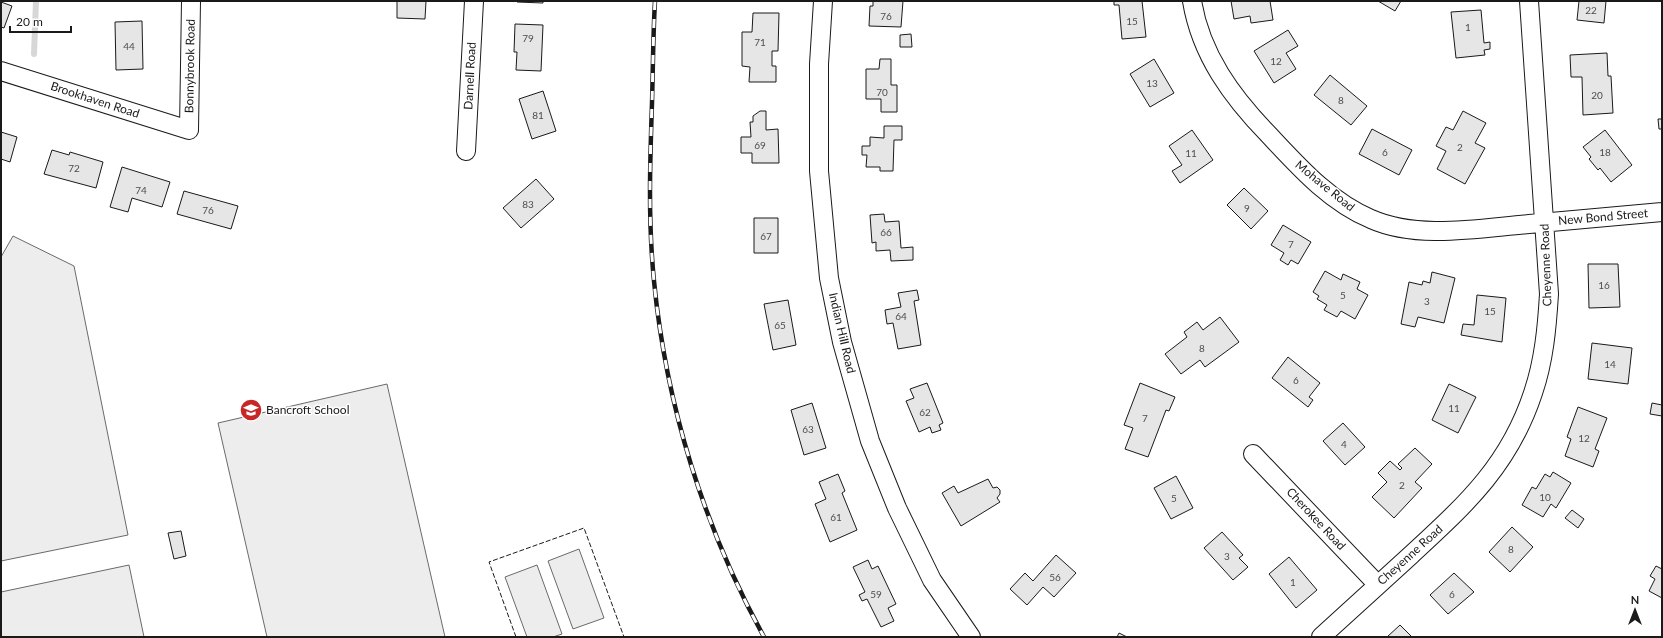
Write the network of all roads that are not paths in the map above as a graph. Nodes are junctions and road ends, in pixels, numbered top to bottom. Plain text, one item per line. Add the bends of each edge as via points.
1 (191, 1) edge
2 (474, 1) edge
3 (823, 1) edge
4 (1192, 1) edge
5 (1529, 1) edge
6 (1, 70) edge
7 (189, 130) joint
8 (466, 151) dead end
9 (1662, 212) edge
10 (1545, 222) junction
11 (1253, 454) dead end
12 (1378, 585) junction
13 (971, 637) edge
14 (1321, 637) edge

1 - 7 street, Bonnybrook Road
2 - 8 street, Darnell Road
3 - 13 street, Indian Hill Road via 819,64 819,171 829,278 842,342 870,441 897,508 932,580
4 - 10 street, Mohave Road via 1196,21 1209,54 1242,107 1300,168 1340,202 1389,226 1425,231
5 - 10 street, Cheyenne Road
6 - 7 street, Brookhaven Road
9 - 10 street, New Bond Street
10 - 12 street, Cheyenne Road via 1549,294 1547,328 1542,362 1521,425 1506,453 1486,481 1460,510
11 - 12 street, Cherokee Road
12 - 14 street, Cheyenne Road

